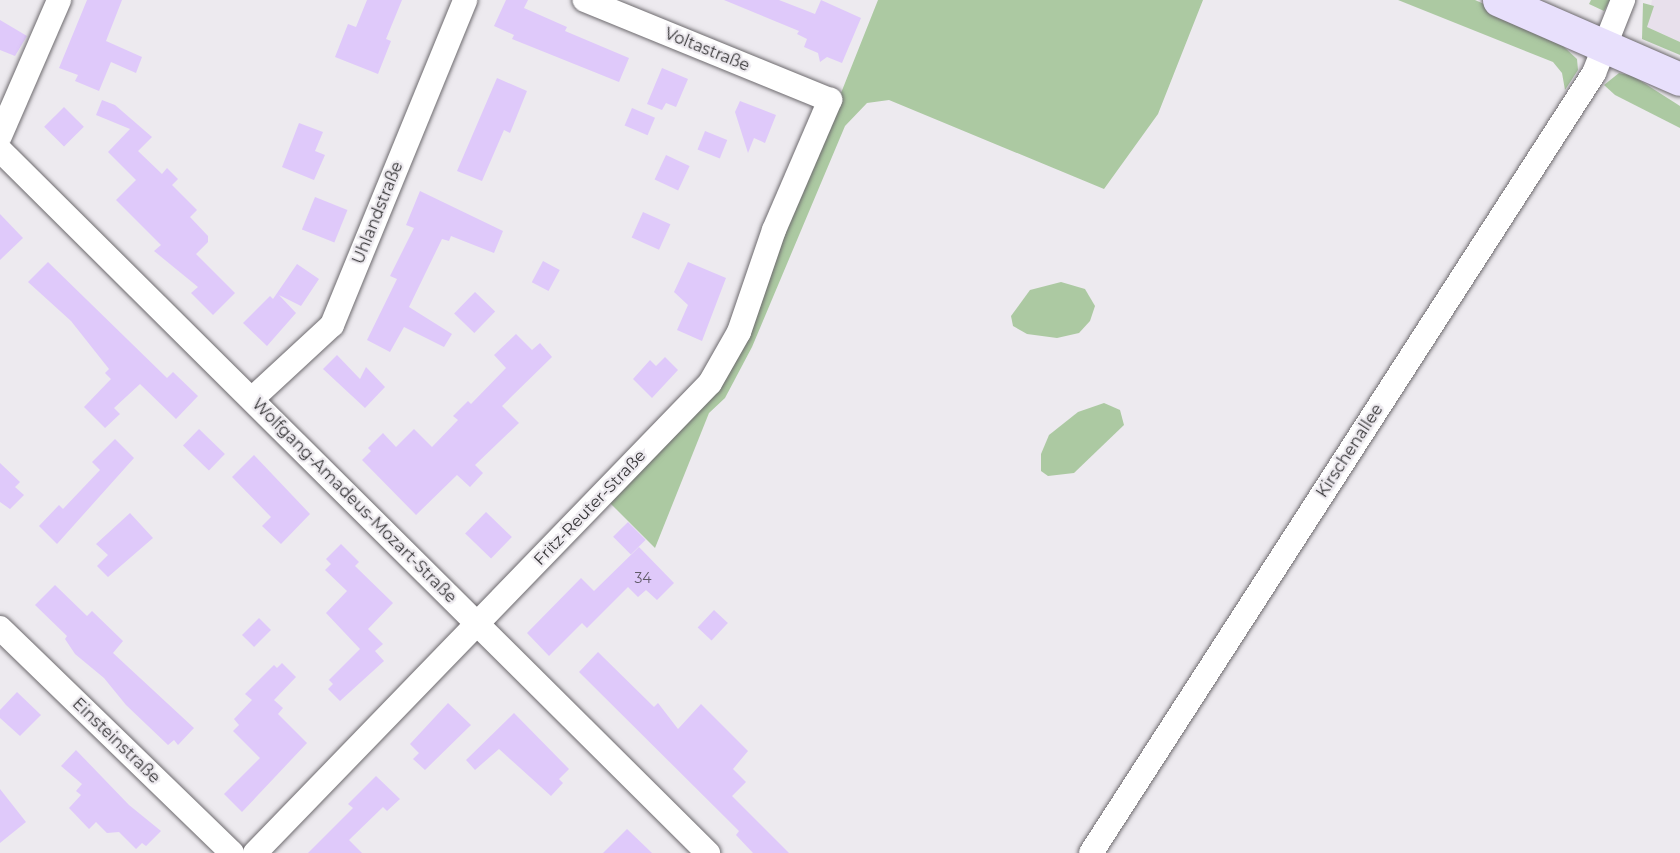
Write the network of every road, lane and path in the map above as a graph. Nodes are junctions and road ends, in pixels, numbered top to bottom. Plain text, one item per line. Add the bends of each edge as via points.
1 (59, 0) edge
2 (465, 0) edge
3 (585, 0) edge
4 (1499, 0) edge
5 (1623, 0) edge
6 (1606, 47) junction
7 (1680, 80) edge
8 (830, 100) joint
9 (0, 136) edge
10 (0, 150) edge
11 (252, 399) junction
12 (477, 623) junction
13 (0, 628) edge
14 (232, 853) edge
15 (255, 853) edge
16 (708, 853) edge
17 (1091, 853) edge

1 - 9 street
2 - 11 street, Uhlandstraße via 332,325
3 - 8 street, Voltastraße
4 - 6 main road
5 - 6 street, Kirschenallee
6 - 7 main road
6 - 17 street, Kirschenallee via 1594,74
8 - 12 street, Fritz-Reuter-Straße via 774,230 739,332 710,383
10 - 11 street, Wolfgang-Amadeus-Mozart-Straße
11 - 12 street, Wolfgang-Amadeus-Mozart-Straße
12 - 15 street, Fritz-Reuter-Straße
12 - 16 street, Wolfgang-Amadeus-Mozart-Straße
13 - 14 street, Einsteinstraße

